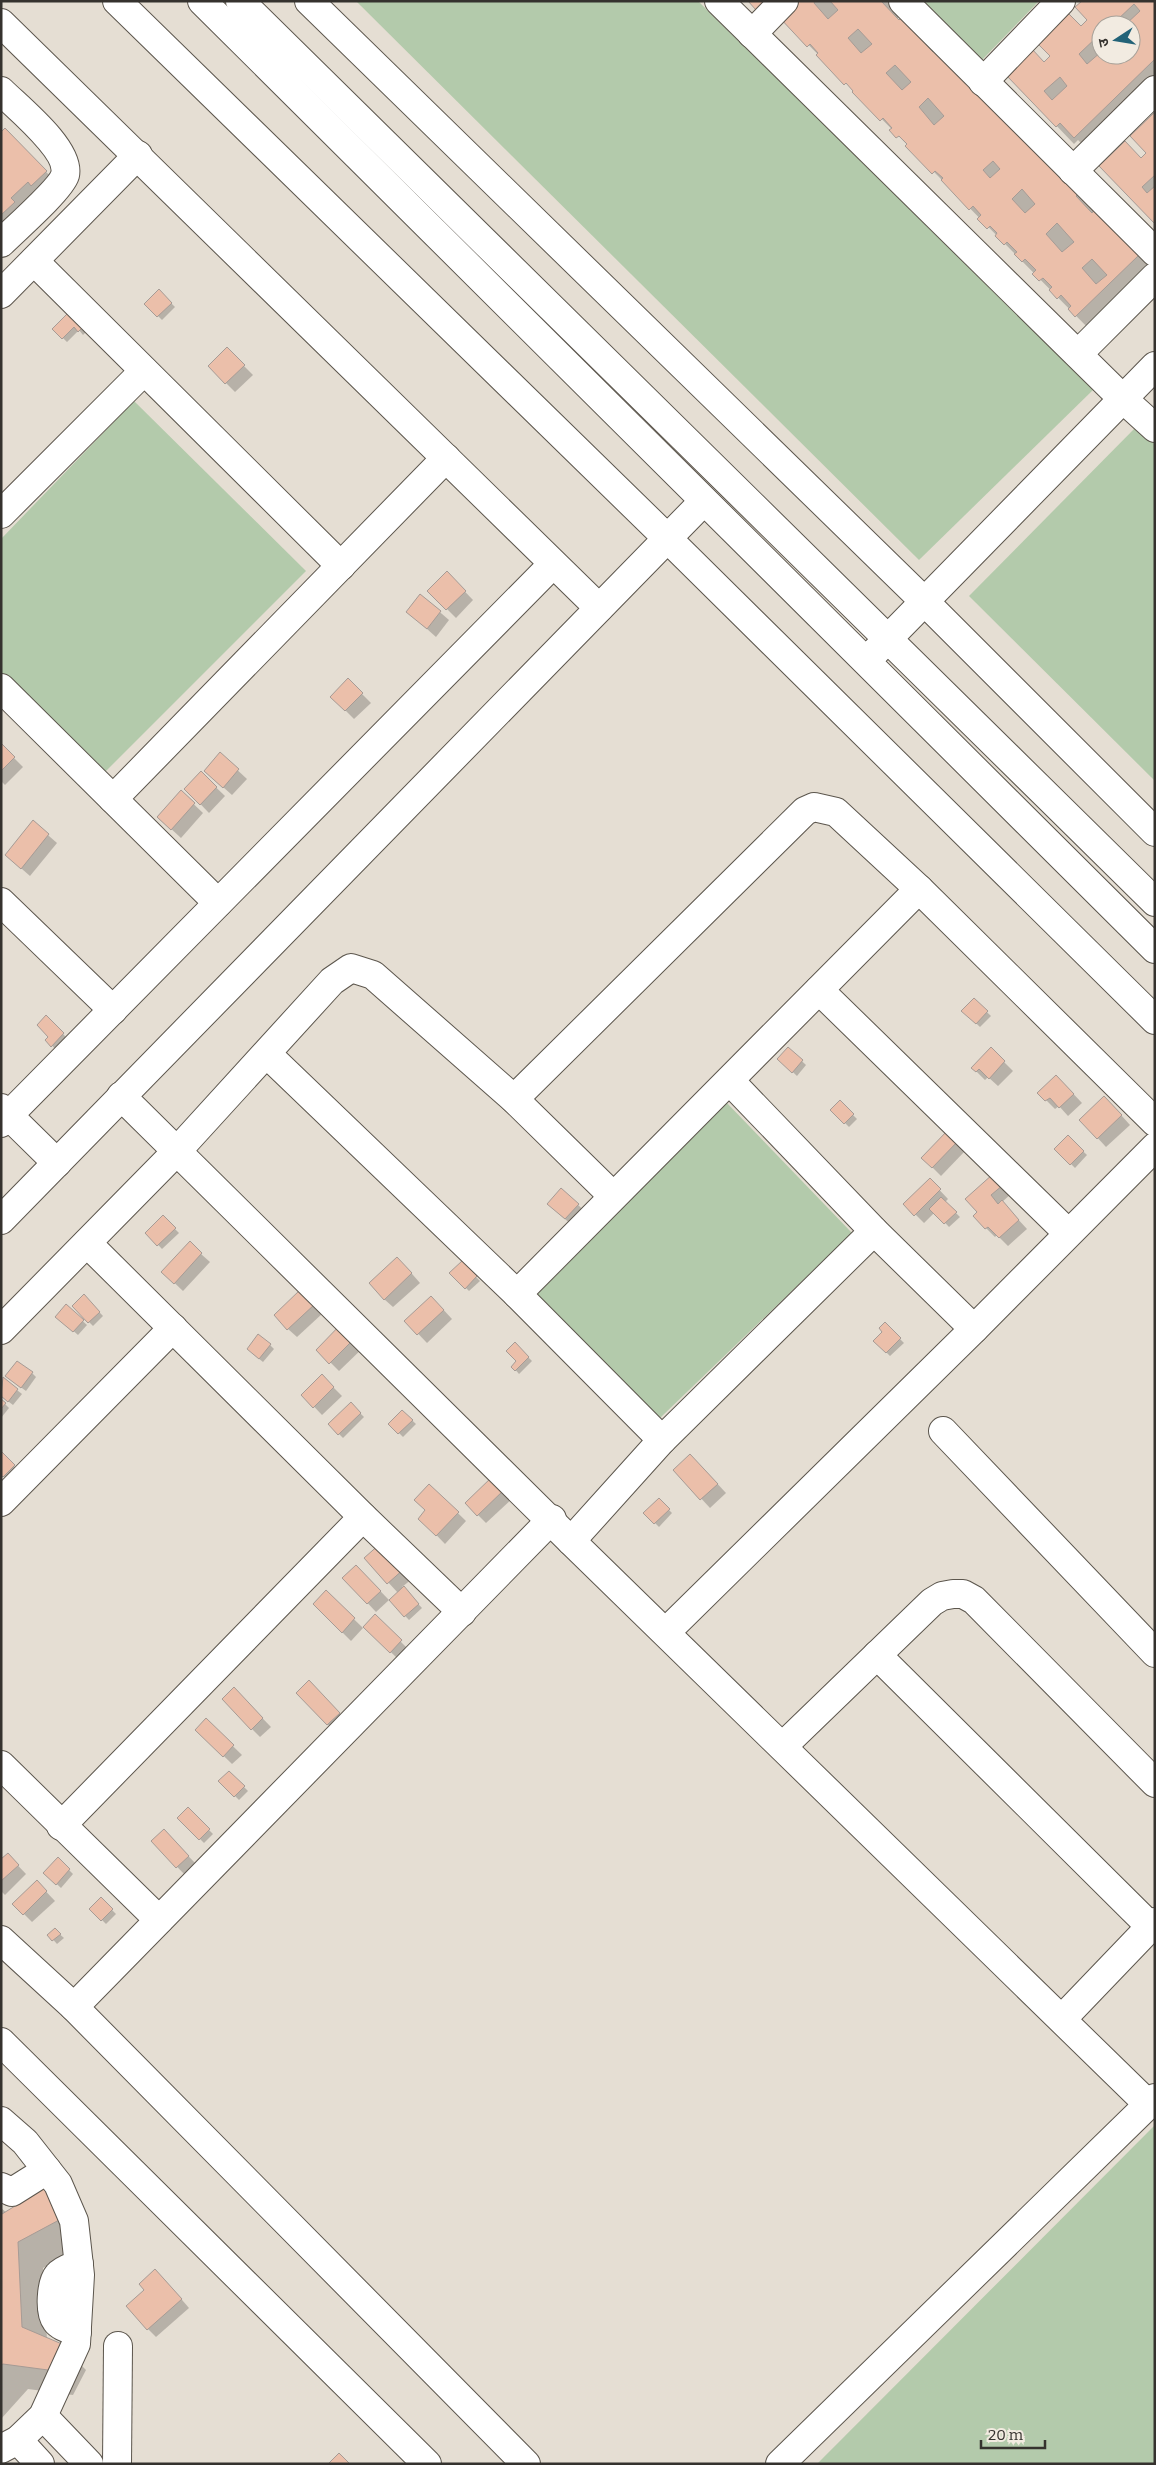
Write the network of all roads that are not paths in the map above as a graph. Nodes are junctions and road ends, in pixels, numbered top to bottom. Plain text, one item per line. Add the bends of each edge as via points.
1 (117, 1) edge
2 (202, 1) edge
3 (240, 1) edge
4 (309, 1) edge
5 (719, 1) edge
6 (784, 1) edge
7 (903, 1) edge
8 (1061, 1) edge
9 (1, 24) edge
10 (752, 34) junction
11 (984, 82) junction
12 (1155, 90) edge
13 (4, 99) edge
14 (138, 155) junction
15 (1073, 171) junction
16 (1, 243) edge
17 (1155, 252) edge
18 (34, 261) junction
19 (1155, 276) edge
20 (1, 294) edge
21 (1078, 354) junction
22 (1155, 366) edge
23 (144, 371) junction
24 (1123, 399) junction
25 (1155, 428) edge
26 (446, 458) junction
27 (703, 502) junction
28 (1, 514) edge
29 (667, 538) junction
30 (553, 564) junction
31 (341, 566) junction
32 (924, 601) junction
33 (599, 608) junction
34 (888, 638) junction
35 (865, 662) junction
36 (1, 688) edge
37 (113, 798) junction
38 (1155, 832) edge
39 (919, 889) junction
40 (1, 902) edge
41 (1155, 902) edge
42 (218, 903) junction
43 (1155, 949) edge
44 (819, 990) junction
45 (113, 1010) junction
46 (1155, 1020) edge
47 (267, 1054) junction
48 (730, 1081) junction
49 (121, 1096) junction
50 (514, 1099) junction
51 (4, 1115) edge
52 (1155, 1122) edge
53 (1155, 1147) edge
54 (177, 1151) junction
55 (57, 1163) junction
56 (614, 1196) junction
57 (1, 1220) edge
58 (874, 1232) junction
59 (1068, 1233) junction
60 (87, 1244) junction
61 (517, 1294) junction
62 (173, 1328) junction
63 (974, 1329) junction
64 (1, 1330) edge
65 (944, 1430) dead end
66 (662, 1440) junction
67 (1, 1502) edge
68 (363, 1517) junction
69 (552, 1519) junction
70 (572, 1541) junction
71 (462, 1612) junction
72 (667, 1631) junction
73 (1155, 1653) edge
74 (877, 1654) junction
75 (783, 1746) junction
76 (1, 1766) edge
77 (1155, 1783) edge
78 (61, 1826) junction
79 (159, 1920) junction
80 (1153, 1924) edge
81 (1, 1940) edge
82 (74, 2007) junction
83 (1062, 2019) junction
84 (1, 2042) edge
85 (1152, 2101) edge
86 (1, 2121) edge
87 (47, 2170) junction
88 (1, 2187) edge
89 (118, 2346) dead end
90 (43, 2416) junction
91 (10, 2444) edge
92 (40, 2464) edge
93 (89, 2464) edge
94 (117, 2464) edge
95 (427, 2464) edge
96 (526, 2464) edge
97 (780, 2464) edge

1 - 29 street
2 - 27 street
3 - 34 street
4 - 32 street
5 - 10 street
6 - 10 street
7 - 11 street
8 - 11 street
9 - 14 street
10 - 21 street
11 - 15 street
12 - 15 street
13 - 16 street via 58,149 65,162 65,176
14 - 18 street
14 - 26 street
15 - 17 street
18 - 20 street
18 - 23 street
19 - 21 street
21 - 24 street
22 - 24 street
23 - 28 street
23 - 31 street
24 - 25 street
24 - 32 street
26 - 30 street
26 - 31 street
27 - 29 street
27 - 35 street
29 - 33 street
29 - 46 street
30 - 33 street
30 - 42 street
31 - 37 street
32 - 34 street
32 - 38 street
33 - 49 street
34 - 35 street
34 - 41 street
35 - 43 street
36 - 37 street
37 - 42 street
39 - 44 street
39 - 50 street via 836,812 814,806 805,811
39 - 52 street
40 - 45 street
42 - 45 street
44 - 48 street
44 - 59 street
45 - 51 street
47 - 50 street via 332,980 351,968 361,969 374,975
47 - 54 street
47 - 61 street
48 - 56 street
48 - 58 street
49 - 54 street
49 - 55 street
50 - 56 street
51 - 55 street
53 - 59 street
54 - 60 street
54 - 69 street
55 - 57 street
56 - 61 street
58 - 63 street
58 - 66 street
59 - 63 street
60 - 62 street
60 - 64 street
61 - 66 street
62 - 67 street
62 - 68 street
63 - 72 street
65 - 73 street
66 - 70 street
68 - 71 street
68 - 78 street
69 - 70 street
69 - 71 street
70 - 72 street
71 - 79 street
72 - 75 street
74 - 75 street
74 - 77 street via 932,1602 942,1596 963,1594 974,1600 1014,1639
74 - 80 street
75 - 83 street
76 - 78 street
78 - 79 street
79 - 82 street
80 - 83 street
81 - 82 street
82 - 96 street
83 - 85 street
84 - 95 street
85 - 97 street
86 - 87 street via 25,2142
87 - 88 street via 12,2192
87 - 90 street via 58,2184 74,2221 79,2264 57,2276 53,2287 52,2313 56,2322 77,2332 76,2344
89 - 94 street
90 - 91 street
90 - 93 street
91 - 92 street

